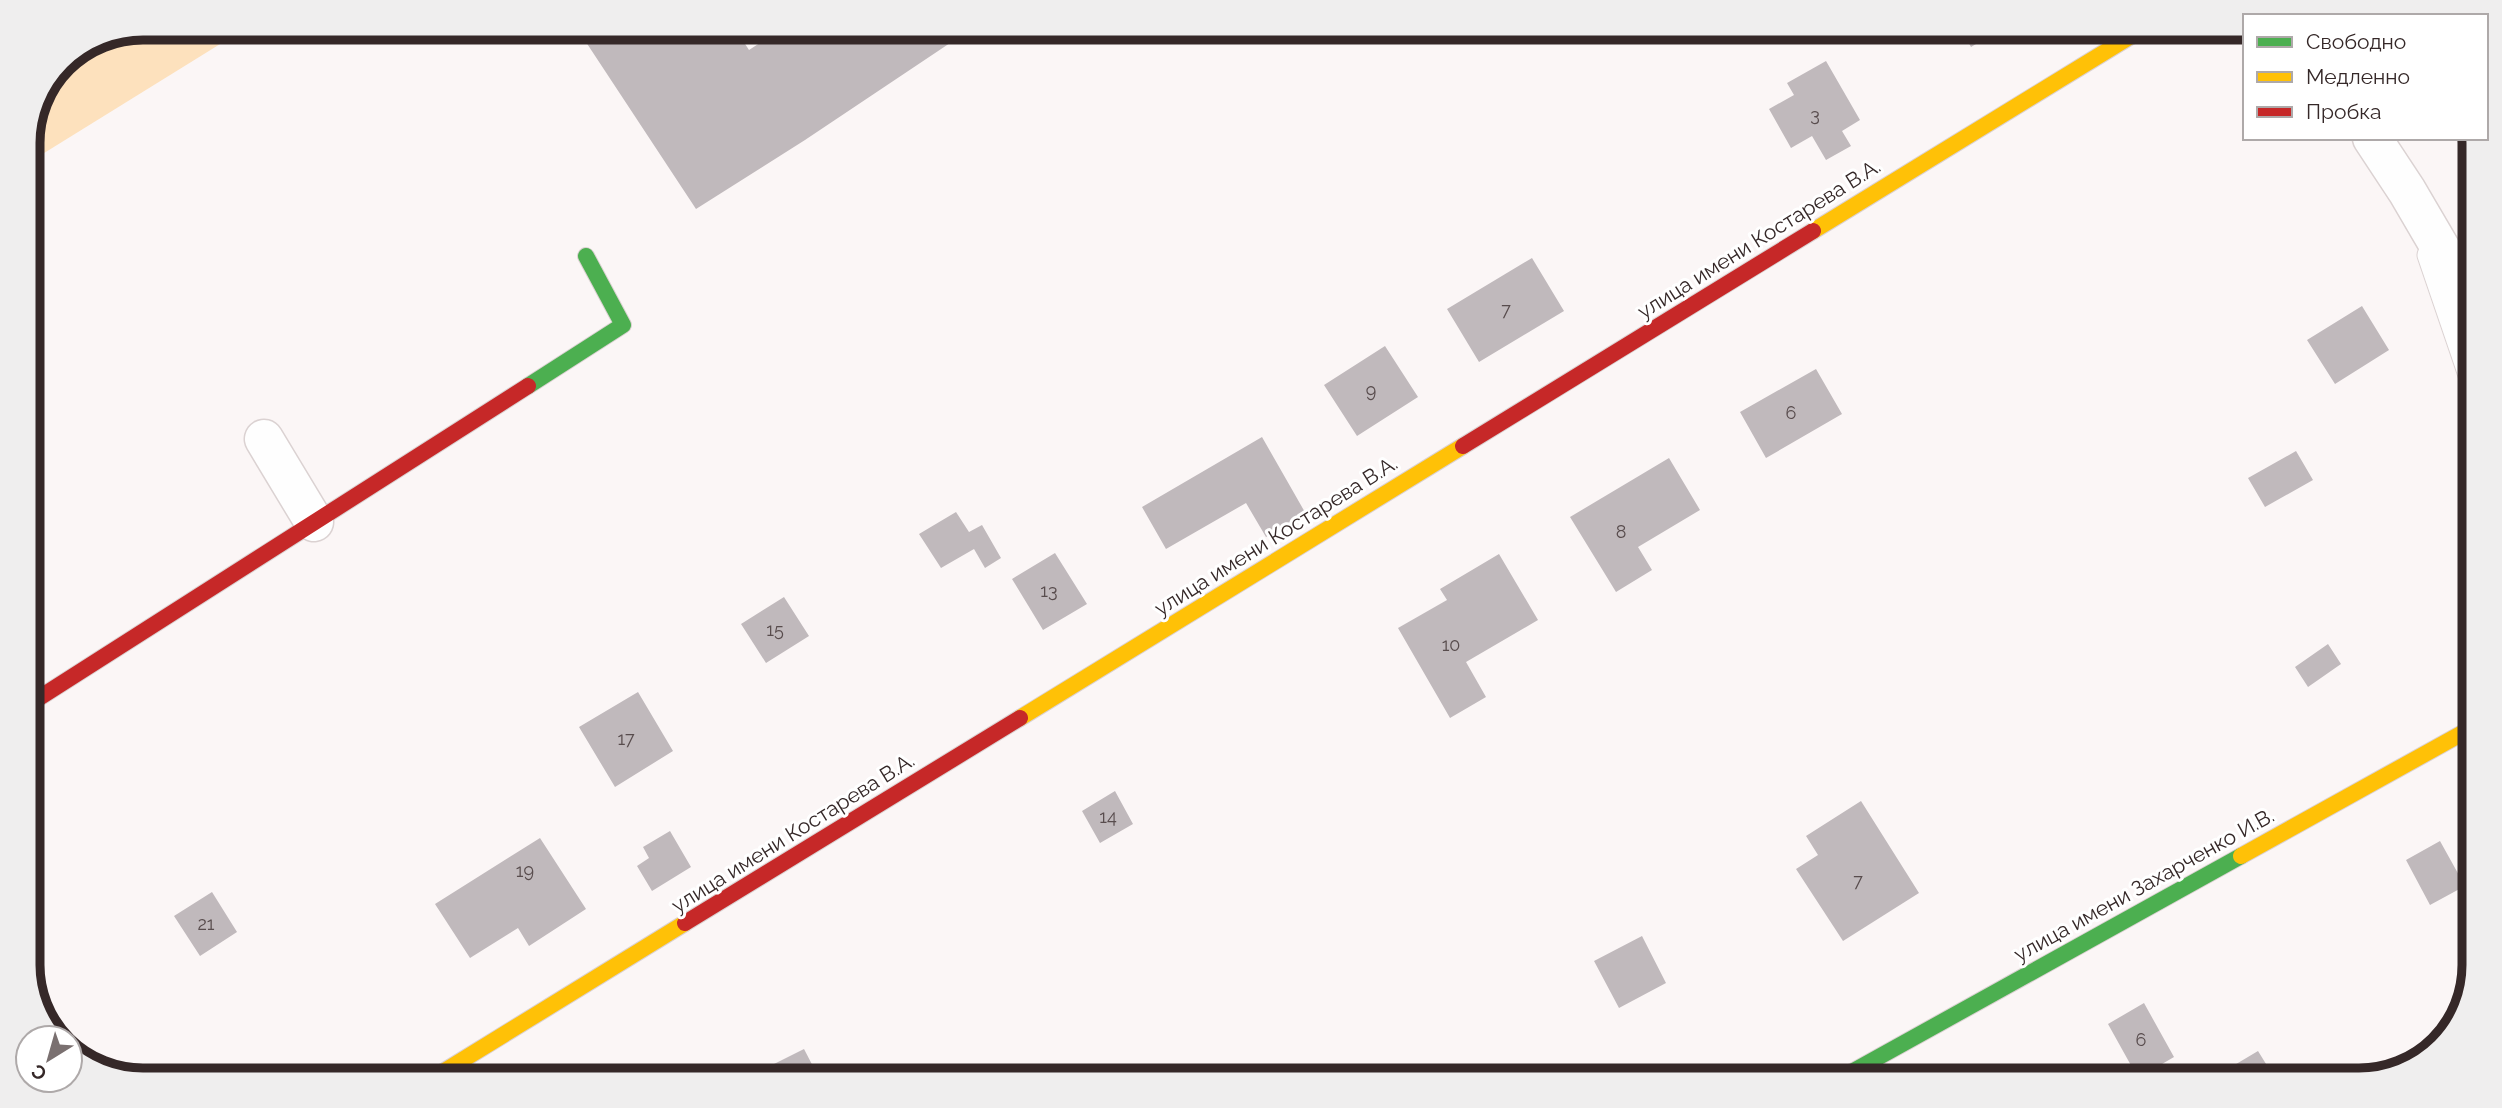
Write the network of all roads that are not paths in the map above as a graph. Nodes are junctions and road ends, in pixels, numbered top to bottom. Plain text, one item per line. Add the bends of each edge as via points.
1 (2124, 40) edge
2 (2373, 140) edge
3 (2407, 191) junction
4 (586, 256) dead end
5 (2462, 285) edge
6 (2462, 352) edge
7 (264, 439) dead end
8 (314, 522) junction
9 (40, 697) edge
10 (2462, 733) edge
11 (450, 1068) edge
12 (1859, 1068) edge

1 - 11 street, улица имени Костарева В.А.
2 - 3 street
3 - 5 street
3 - 6 lane
4 - 8 street via 623,325
7 - 8 street
8 - 9 street
10 - 12 street, улица имени Захарченко И.В.

